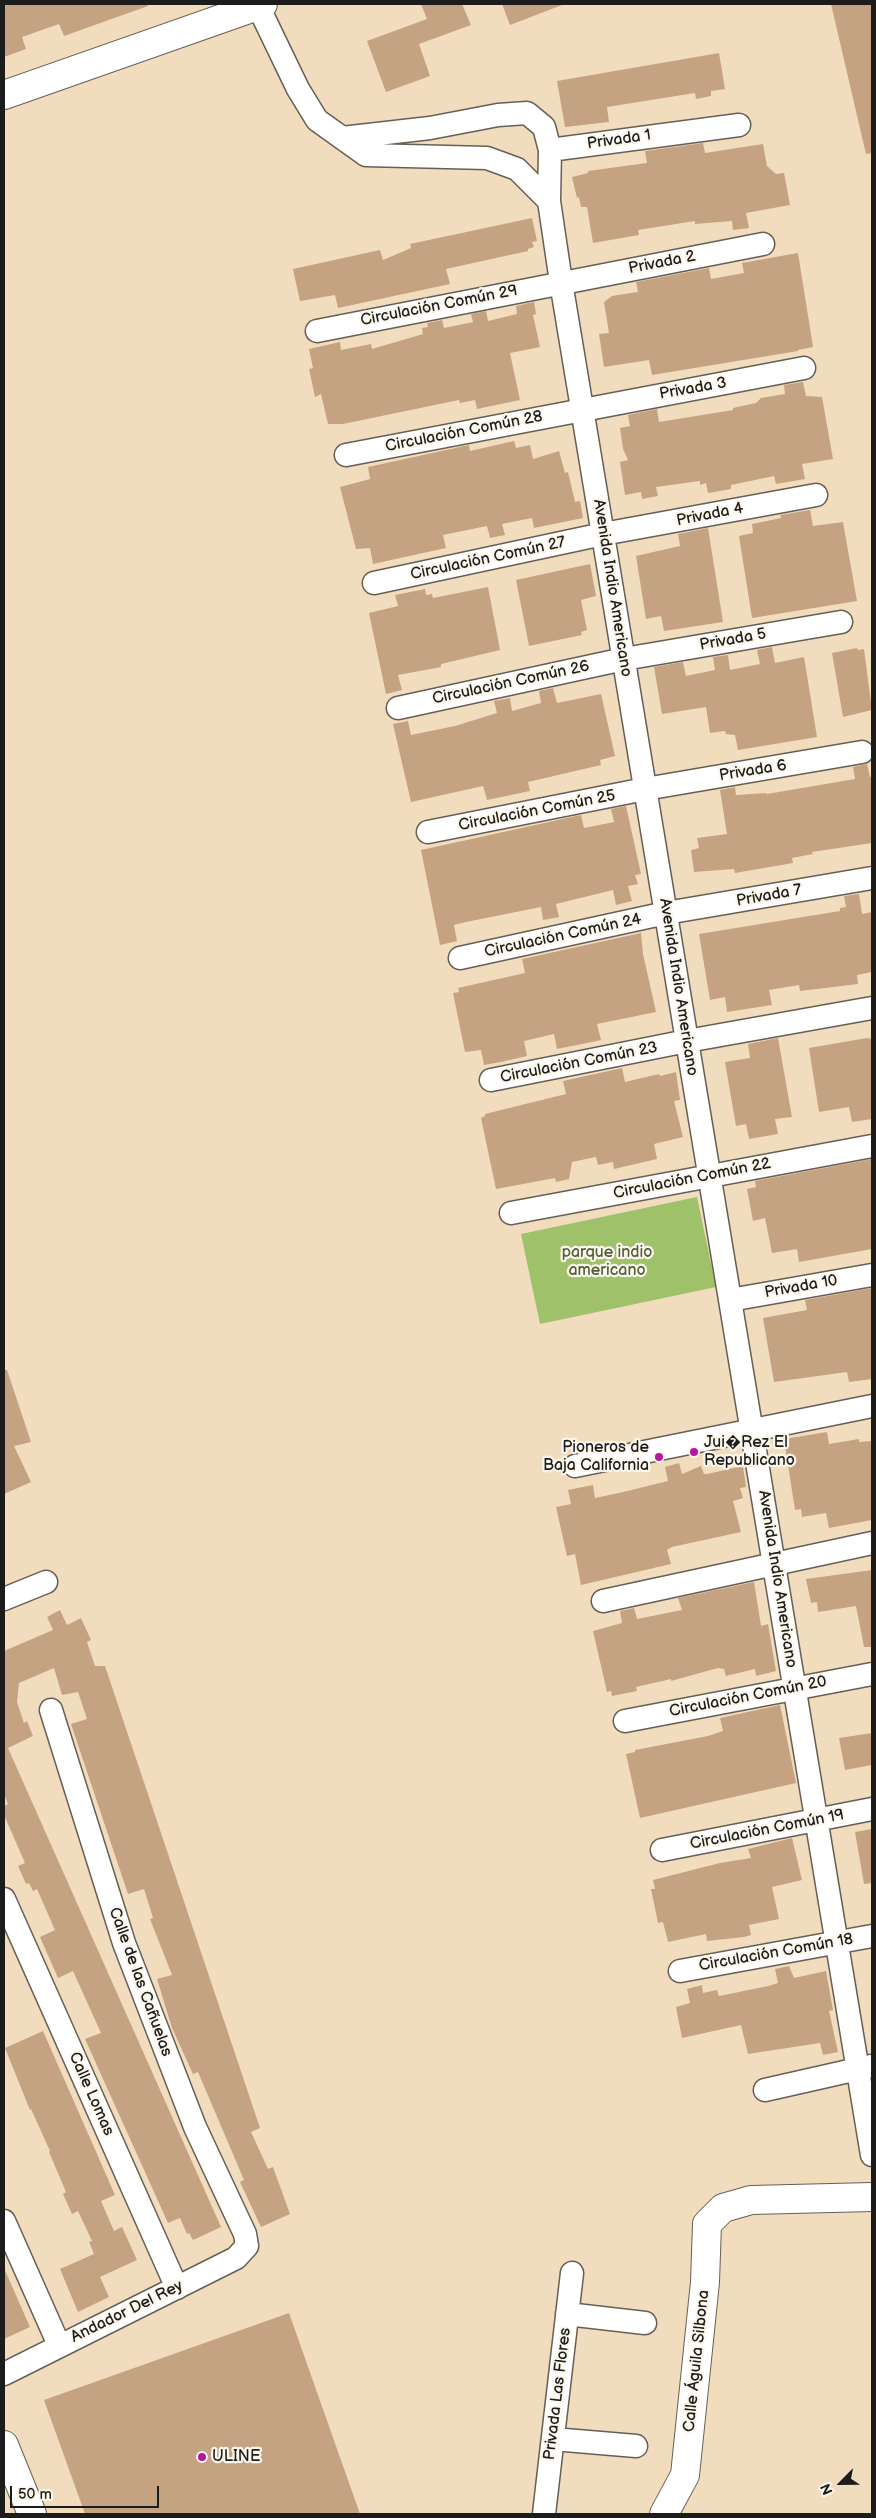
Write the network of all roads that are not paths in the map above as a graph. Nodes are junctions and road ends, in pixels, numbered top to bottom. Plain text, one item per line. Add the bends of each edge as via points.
1 (261, 5) edge
2 (4, 95) edge
3 (739, 124) dead end
4 (342, 138) junction
5 (550, 150) junction
6 (549, 201) junction
7 (763, 244) dead end
8 (561, 282) junction
9 (317, 331) dead end
10 (804, 368) dead end
11 (582, 409) junction
12 (346, 455) dead end
13 (816, 495) dead end
14 (603, 534) junction
15 (374, 582) dead end
16 (842, 622) dead end
17 (624, 659) junction
18 (398, 708) dead end
19 (862, 752) dead end
20 (645, 789) junction
21 (428, 832) dead end
22 (872, 878) edge
23 (666, 913) junction
24 (460, 958) dead end
25 (872, 1008) edge
26 (687, 1041) junction
27 (491, 1080) dead end
28 (872, 1146) edge
29 (710, 1176) junction
30 (511, 1213) dead end
31 (872, 1275) edge
32 (730, 1300) junction
33 (872, 1406) edge
34 (752, 1430) junction
35 (574, 1466) dead end
36 (872, 1543) edge
37 (774, 1564) junction
38 (46, 1582) dead end
39 (5, 1595) edge
40 (603, 1601) dead end
41 (872, 1674) edge
42 (795, 1688) junction
43 (51, 1710) dead end
44 (625, 1721) dead end
45 (872, 1809) edge
46 (817, 1820) junction
47 (662, 1850) dead end
48 (4, 1899) edge
49 (872, 1936) edge
50 (837, 1942) junction
51 (680, 1971) dead end
52 (865, 2068) edge
53 (765, 2090) dead end
54 (872, 2155) edge
55 (872, 2197) edge
56 (4, 2222) edge
57 (247, 2246) joint
58 (572, 2273) dead end
59 (177, 2288) junction
60 (567, 2314) junction
61 (645, 2323) dead end
62 (59, 2345) junction
63 (4, 2374) edge
64 (553, 2439) junction
65 (4, 2445) edge
66 (636, 2446) dead end
67 (32, 2514) edge
68 (544, 2514) edge
69 (664, 2514) edge

1 - 2 street
1 - 4 street via 298,89 317,120
3 - 5 street, Privada 1
4 - 5 street via 527,112 544,127
4 - 6 street via 366,155 488,158 517,169
5 - 6 street
6 - 8 street, Avenida Indio Americano
7 - 8 street, Privada 2
8 - 9 street, Circulación Común 29
8 - 11 street, Avenida Indio Americano
10 - 11 street, Privada 3
11 - 12 street, Circulación Común 28
11 - 14 street, Avenida Indio Americano
13 - 14 street, Privada 4
14 - 15 street, Circulación Común 27
14 - 17 street, Avenida Indio Americano
16 - 17 street, Privada 5
17 - 18 street, Circulación Común 26
17 - 20 street, Avenida Indio Americano
19 - 20 street, Privada 6
20 - 21 street, Circulación Común 25
20 - 23 street, Avenida Indio Americano
22 - 23 street, Privada 7
23 - 24 street, Circulación Común 24
23 - 26 street, Avenida Indio Americano
25 - 26 street, Circulación Común 23
26 - 27 street, Circulación Común 23
26 - 29 street, Avenida Indio Americano
28 - 29 street, Circulación Común 22
29 - 30 street, Circulación Común 22
29 - 32 street, Avenida Indio Americano
31 - 32 street, Privada 10
32 - 34 street, Avenida Indio Americano
33 - 34 street
34 - 35 street
34 - 37 street, Avenida Indio Americano
36 - 37 street
37 - 40 street
37 - 42 street, Avenida Indio Americano
38 - 39 street
41 - 42 street, Circulación Común 20
42 - 44 street, Circulación Común 20
42 - 46 street, Avenida Indio Americano
43 - 57 street, Calle de las Cañuelas via 124,1943 195,2127 245,2234
45 - 46 street, Circulación Común 19
46 - 47 street, Circulación Común 19
46 - 50 street, Avenida Indio Americano
48 - 59 street, Calle Lomas
49 - 50 street, Circulación Común 18
50 - 51 street, Circulación Común 18
50 - 52 street, Avenida Indio Americano
52 - 53 street
52 - 54 street, Avenida Indio Americano
55 - 69 street, Calle Águila Silbona via 751,2200 723,2208 707,2224 705,2282 684,2475
56 - 62 street
57 - 59 street, Andador Del Rey via 236,2258
58 - 60 street, Privada Las Flores
59 - 62 street, Andador Del Rey
60 - 61 street
60 - 64 street, Privada Las Flores
62 - 63 street, Andador Del Rey
64 - 66 street
64 - 68 street, Privada Las Flores
65 - 67 street

